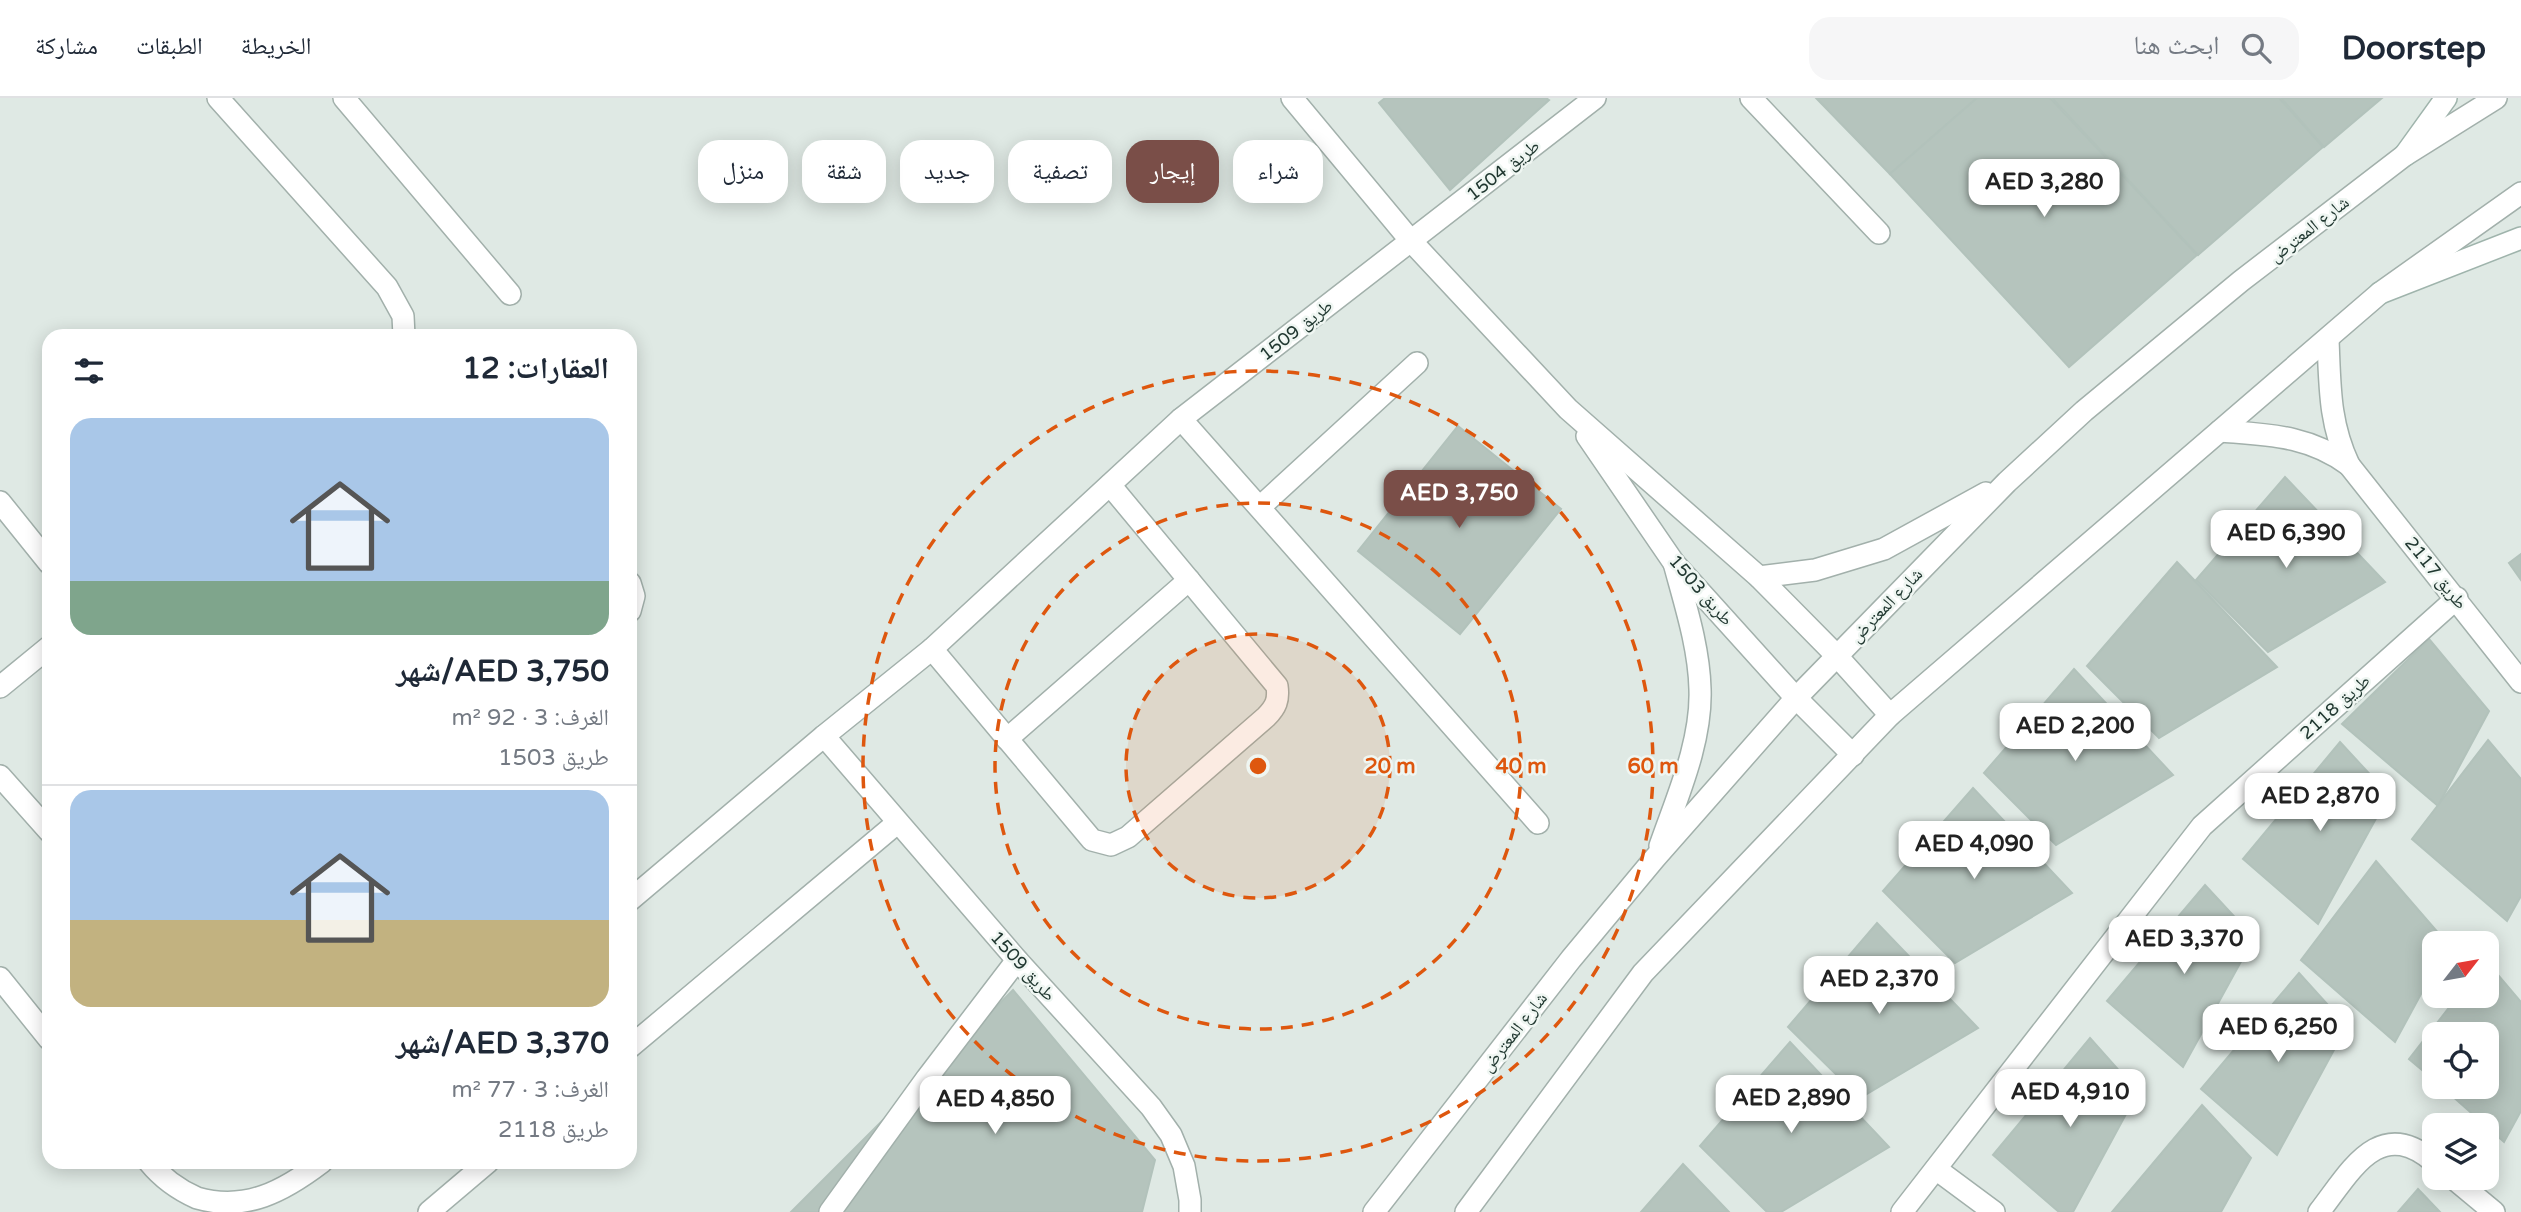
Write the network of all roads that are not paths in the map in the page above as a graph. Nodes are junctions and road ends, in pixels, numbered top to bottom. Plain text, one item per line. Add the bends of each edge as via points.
1 (218, 98) edge
2 (344, 98) edge
3 (1292, 98) edge
4 (1595, 98) edge
5 (1751, 98) edge
6 (2446, 98) edge
7 (2496, 98) edge
8 (2405, 155) junction
9 (2521, 193) edge
10 (1879, 233) dead end
11 (2521, 238) edge
12 (1411, 241) junction
13 (2381, 293) junction
14 (510, 295) dead end
15 (404, 329) edge
16 (2328, 340) junction
17 (1417, 363) dead end
18 (1568, 409) junction
19 (1181, 419) junction
20 (2220, 431) junction
21 (2349, 465) junction
22 (2007, 482) junction
23 (1110, 485) junction
24 (0, 502) edge
25 (1259, 507) junction
26 (42, 554) edge
27 (1674, 562) junction
28 (1759, 577) junction
29 (1189, 580) junction
30 (2456, 598) junction
31 (932, 649) junction
32 (42, 653) edge
33 (1836, 655) junction
34 (2521, 682) edge
35 (0, 687) edge
36 (1797, 698) junction
37 (1890, 715) junction
38 (824, 736) junction
39 (1007, 739) junction
40 (1853, 755) junction
41 (0, 776) edge
42 (42, 823) edge
43 (897, 823) junction
44 (1538, 823) dead end
45 (1656, 858) junction
46 (637, 887) edge
47 (1017, 960) junction
48 (0, 978) edge
49 (42, 1030) edge
50 (637, 1041) edge
51 (2422, 1154) edge
52 (155, 1169) edge
53 (312, 1169) edge
54 (480, 1169) edge
55 (1936, 1169) junction
56 (2467, 1190) edge
57 (216, 1209) edge
58 (429, 1212) edge
59 (830, 1212) edge
60 (1190, 1212) edge
61 (1374, 1212) edge
62 (1466, 1212) edge
63 (1902, 1212) edge
64 (1994, 1212) edge
65 (2319, 1212) edge
66 (2494, 1212) edge

1 - 15 street via 387,287 403,316
2 - 14 street
3 - 12 street, طريق 1503
4 - 12 street, طريق 1504
5 - 10 street
6 - 8 street
7 - 8 street, شارع المعترض
8 - 22 street, شارع المعترض via 2230,290 2084,411
9 - 13 street
11 - 13 street
12 - 18 street, طريق 1503
12 - 19 street, طريق 1509
13 - 16 street
16 - 20 street
16 - 21 street, طريق 2117 via 2333,417
17 - 25 street
18 - 27 street, طريق 1503
18 - 28 street, طريق 1503
19 - 23 street, طريق 1509
19 - 25 street
20 - 21 street, طريق 2117 via 2300,440
20 - 37 street
21 - 30 street, طريق 2117
22 - 28 street via 1884,549 1815,570
22 - 33 street, شارع المعترض
23 - 29 street
23 - 31 street, طريق 1509
24 - 26 street
25 - 44 street
27 - 36 street, طريق 1503
27 - 45 street via 1692,635 1700,704
28 - 33 street, طريق 1503
29 - 39 street
29 - 39 street via 1270,676 1279,698 1274,709 1194,780 1128,837 1111,845 1092,840
30 - 34 street, طريق 2117
30 - 55 street, طريق 2118 via 2203,826
31 - 38 street, طريق 1509
31 - 39 street
32 - 35 street
33 - 36 street, شارع المعترض
33 - 37 street, طريق 1503
36 - 40 street, طريق 1503
36 - 45 street, شارع المعترض
37 - 40 street
38 - 43 street, طريق 1509
38 - 46 street, طريق 1509
40 - 62 street via 1643,973
41 - 42 street
43 - 47 street, طريق 1509
43 - 50 street
45 - 61 street, شارع المعترض via 1571,959
47 - 59 street
47 - 60 street, طريق 1509 via 1171,1135 1184,1166
48 - 49 street
51 - 65 street via 2393,1143 2376,1147
52 - 57 street
53 - 57 street via 280,1192
54 - 58 street
55 - 63 street, طريق 2118
55 - 64 street
56 - 66 street

